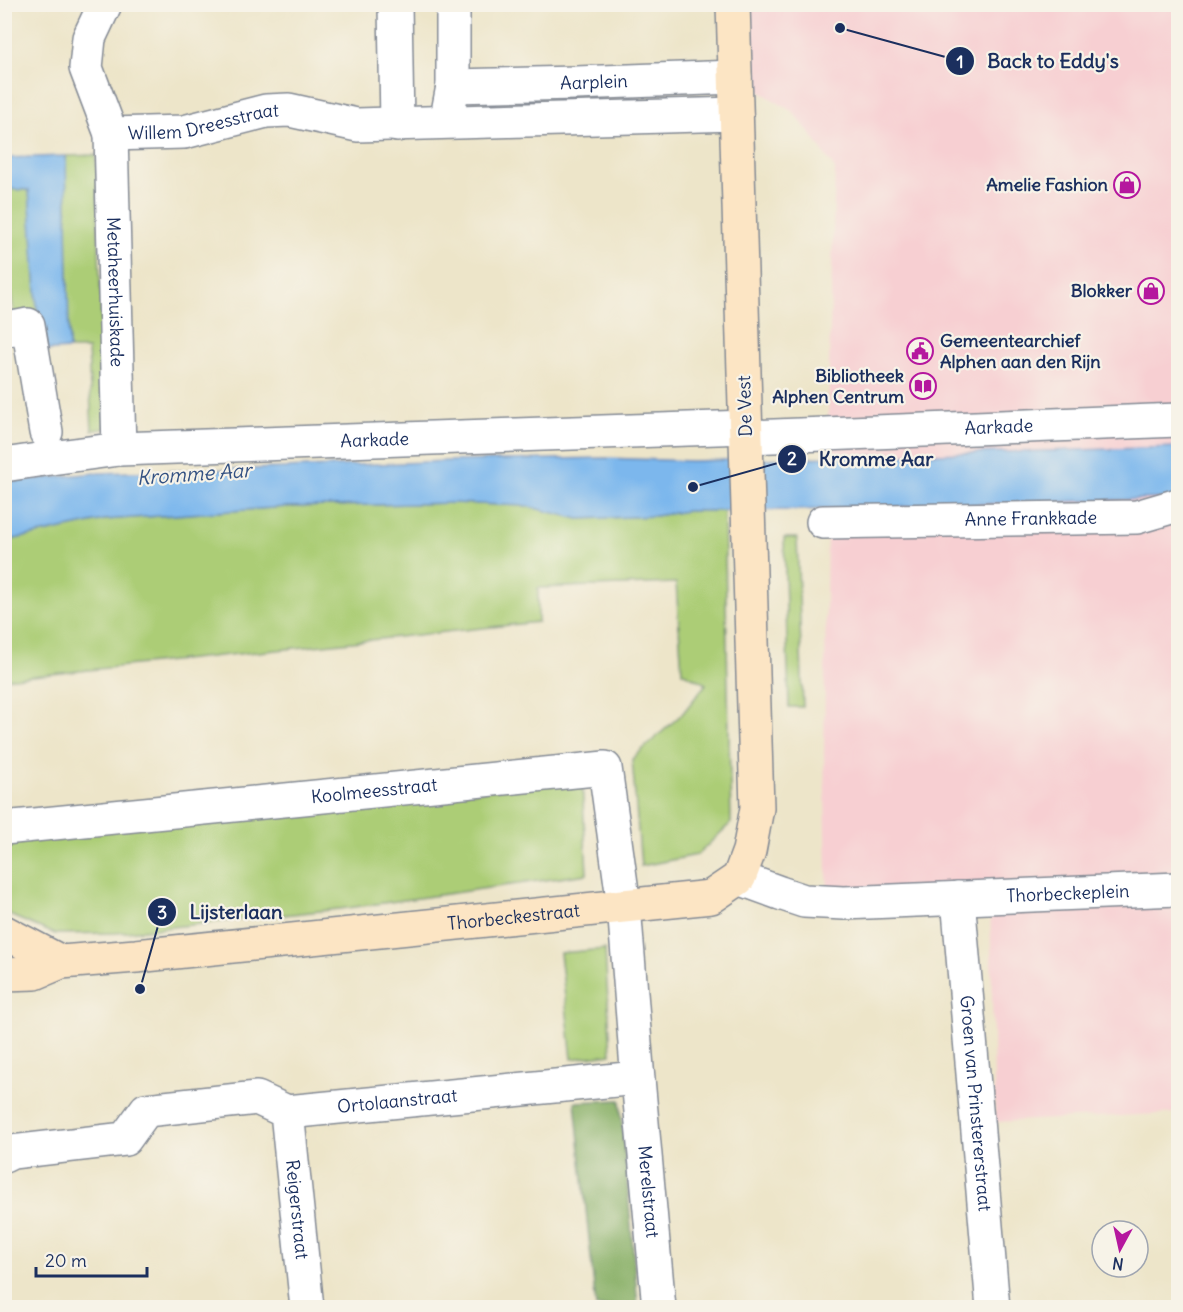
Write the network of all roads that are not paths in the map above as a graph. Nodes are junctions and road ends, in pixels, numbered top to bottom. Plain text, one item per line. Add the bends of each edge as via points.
1 (105, 4) edge
2 (395, 4) edge
3 (453, 4) edge
4 (733, 4) edge
5 (735, 77) junction
6 (576, 83) junction
7 (453, 86) junction
8 (736, 114) junction
9 (446, 123) junction
10 (397, 125) junction
11 (567, 126) junction
12 (111, 134) junction
13 (8, 329) dead end
14 (1179, 420) edge
15 (46, 432) dead end
16 (746, 432) junction
17 (119, 449) junction
18 (4, 465) edge
19 (1179, 505) edge
20 (823, 522) dead end
21 (4, 828) edge
22 (739, 878) junction
23 (1179, 889) edge
24 (958, 898) junction
25 (624, 906) junction
26 (4, 932) edge
27 (61, 962) junction
28 (4, 974) edge
29 (637, 1078) junction
30 (286, 1112) junction
31 (4, 1156) edge
32 (307, 1308) edge
33 (658, 1308) edge
34 (993, 1308) edge

1 - 12 street, Willem Dreesstraat via 89,38 86,68
2 - 10 street
3 - 7 street
4 - 5 street, De Vest
5 - 6 street, Aarplein
5 - 8 street, De Vest
6 - 7 street, Aarplein
6 - 11 street
7 - 9 street
8 - 11 street, Willem Dreesstraat
8 - 16 street, De Vest
9 - 10 street, Willem Dreesstraat
9 - 11 street, Willem Dreesstraat
10 - 12 street, Willem Dreesstraat via 357,126 289,110 266,111 184,132
12 - 17 street, Metaheerhuiskade
13 - 15 street via 28,325
14 - 16 street, Aarkade
16 - 17 street, Aarkade via 303,441
16 - 22 street, De Vest via 757,808
17 - 18 street, Aarkade
19 - 20 street, Anne Frankkade via 1137,516
21 - 25 street, Koolmeesstraat via 605,768
22 - 24 street via 804,901
22 - 25 street, Thorbeckestraat via 711,897
23 - 24 street, Thorbeckeplein
24 - 34 street, Groen van Prinstererstraat
25 - 27 street, Thorbeckestraat
25 - 29 street
26 - 27 street
27 - 28 street, Thorbeckestraat via 35,973
29 - 30 street, Ortolaanstraat
29 - 33 street, Merelstraat
30 - 31 street via 257,1098 146,1110 125,1139
30 - 32 street, Reigerstraat

